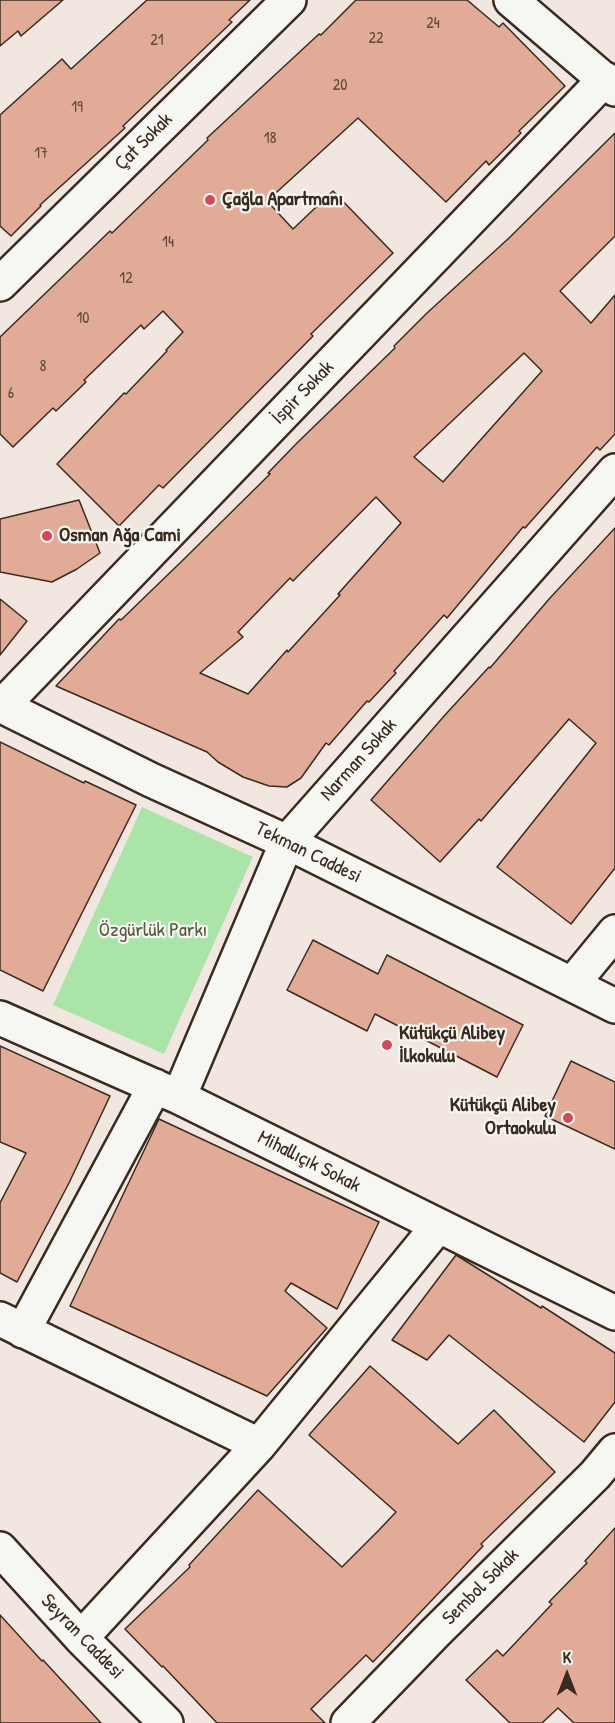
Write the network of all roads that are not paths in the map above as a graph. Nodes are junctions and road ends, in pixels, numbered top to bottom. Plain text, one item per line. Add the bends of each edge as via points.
1 (289, 0) edge
2 (512, 0) edge
3 (610, 84) edge
4 (0, 284) edge
5 (612, 482) edge
6 (1, 706) edge
7 (286, 842) junction
8 (615, 932) edge
9 (573, 983) junction
10 (615, 1005) edge
11 (0, 1018) edge
12 (167, 1091) junction
13 (438, 1226) junction
14 (615, 1313) edge
15 (12, 1325) edge
16 (259, 1445) junction
17 (615, 1451) edge
18 (0, 1549) edge
19 (81, 1638) junction
20 (166, 1723) edge
21 (348, 1723) edge

1 - 4 street, Çat Sokak
2 - 3 street
3 - 6 street, İspir Sokak
5 - 7 street, Narman Sokak
6 - 7 street, Tekman Caddesi
7 - 9 street, Tekman Caddesi
7 - 12 street, Narman Sokak
8 - 9 street
9 - 10 street, Tekman Caddesi
11 - 12 street, Mihallıçık Sokak
12 - 13 street, Mihallıçık Sokak
12 - 15 street, Narman Sokak
13 - 14 street, Mihallıçık Sokak
13 - 16 street
15 - 16 street
16 - 19 street
17 - 21 street, Sembol Sokak
18 - 19 street, Seyran Caddesi
19 - 20 street, Seyran Caddesi

